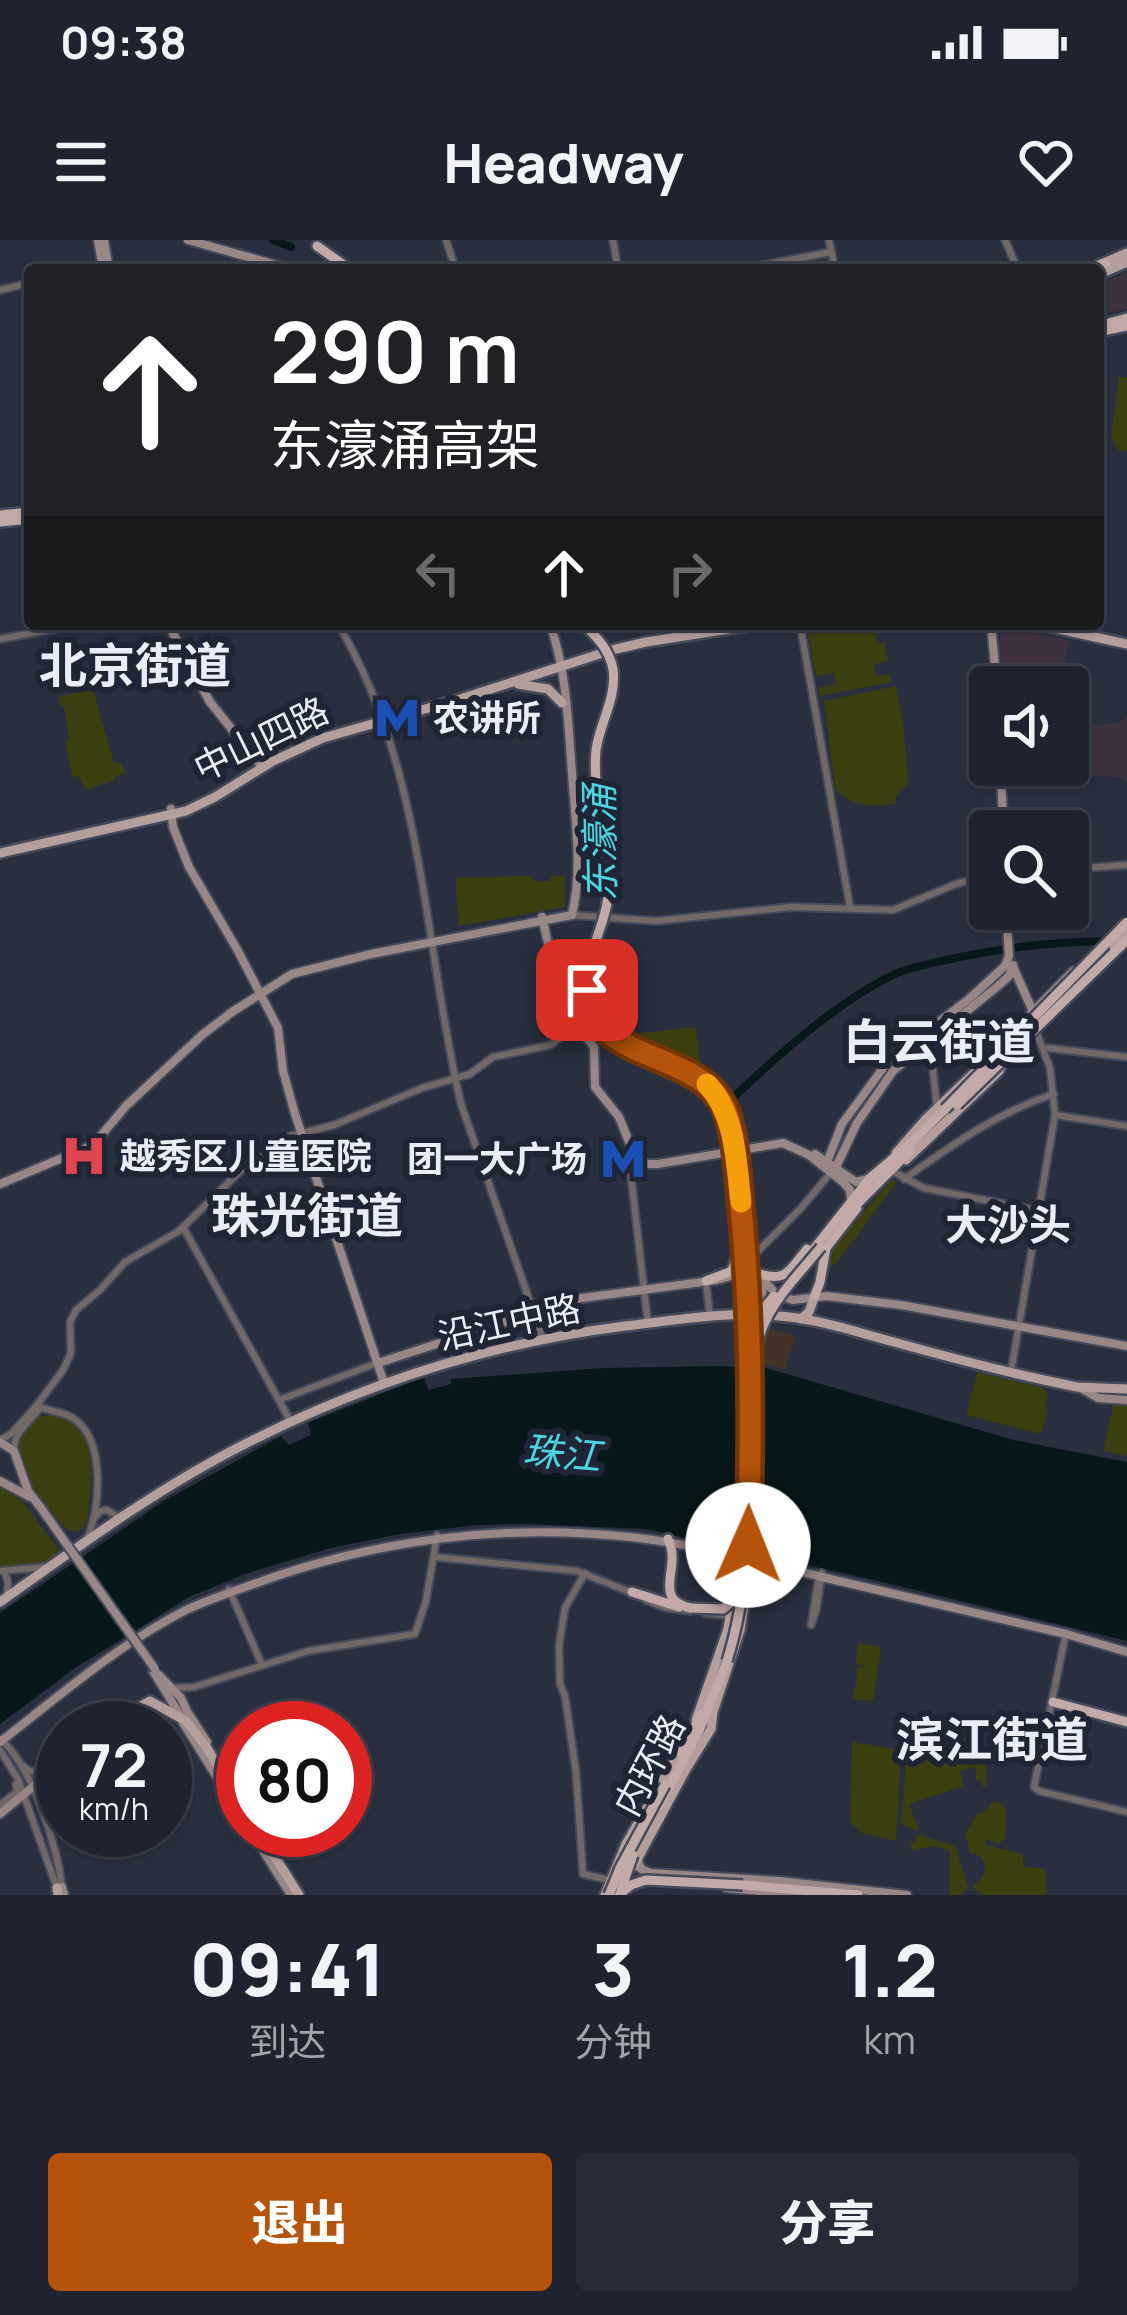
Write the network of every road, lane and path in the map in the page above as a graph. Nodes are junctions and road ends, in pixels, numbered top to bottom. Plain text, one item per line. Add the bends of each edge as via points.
1 (188, 240) edge
2 (829, 240) edge
3 (317, 246) dead end
4 (831, 252) junction
5 (273, 264) edge
6 (342, 264) edge
7 (769, 264) edge
8 (834, 264) edge
9 (49, 630) edge
10 (173, 630) edge
11 (342, 630) edge
12 (551, 630) edge
13 (589, 630) edge
14 (590, 630) edge
15 (686, 630) edge
16 (718, 630) edge
17 (803, 630) edge
18 (992, 630) edge
19 (1068, 630) edge
20 (1084, 630) edge
21 (0, 639) edge
22 (1127, 641) edge
23 (607, 649) junction
24 (560, 663) junction
25 (995, 666) edge
26 (507, 684) junction
27 (562, 703) junction
28 (384, 718) junction
29 (260, 764) junction
30 (172, 813) junction
31 (0, 851) edge
32 (1127, 865) edge
33 (1089, 868) edge
34 (969, 881) edge
35 (850, 908) junction
36 (572, 915) junction
37 (542, 919) junction
38 (1009, 930) edge
39 (1124, 934) edge
40 (432, 940) junction
41 (1098, 946) junction
42 (1103, 964) junction
43 (1011, 965) junction
44 (994, 983) junction
45 (261, 991) junction
46 (1026, 994) junction
47 (1045, 999) junction
48 (1037, 1020) junction
49 (577, 1023) junction
50 (934, 1034) junction
51 (1023, 1044) junction
52 (1045, 1044) junction
53 (634, 1047) junction
54 (1069, 1051) junction
55 (990, 1055) junction
56 (1127, 1057) edge
57 (1050, 1061) junction
58 (999, 1071) junction
59 (885, 1073) junction
60 (973, 1073) junction
61 (454, 1078) junction
62 (984, 1087) junction
63 (1054, 1094) junction
64 (943, 1110) junction
65 (1057, 1115) junction
66 (1127, 1126) edge
67 (302, 1133) junction
68 (833, 1143) junction
69 (845, 1147) junction
70 (732, 1149) junction
71 (638, 1158) junction
72 (894, 1165) junction
73 (831, 1167) junction
74 (904, 1179) junction
75 (0, 1182) edge
76 (873, 1182) junction
77 (854, 1196) junction
78 (1042, 1211) junction
79 (184, 1229) junction
80 (757, 1273) junction
81 (728, 1278) junction
82 (706, 1281) junction
83 (644, 1289) junction
84 (817, 1295) junction
85 (799, 1299) junction
86 (534, 1314) junction
87 (748, 1314) junction
88 (710, 1317) junction
89 (798, 1318) junction
90 (820, 1322) junction
91 (648, 1324) junction
92 (1019, 1329) junction
93 (543, 1339) junction
94 (1127, 1346) edge
95 (378, 1363) junction
96 (1011, 1372) junction
97 (387, 1382) junction
98 (1077, 1387) junction
99 (750, 1391) junction
100 (1127, 1394) edge
101 (279, 1400) junction
102 (39, 1406) junction
103 (746, 1414) junction
104 (291, 1422) junction
105 (0, 1441) edge
106 (245, 1446) junction
107 (14, 1451) junction
108 (0, 1480) edge
109 (97, 1494) junction
110 (40, 1509) junction
111 (111, 1512) junction
112 (123, 1517) junction
113 (94, 1520) junction
114 (437, 1537) junction
115 (669, 1541) junction
116 (85, 1542) junction
117 (685, 1546) junction
118 (435, 1557) junction
119 (745, 1557) junction
120 (50, 1566) junction
121 (672, 1570) junction
122 (3, 1572) edge
123 (584, 1573) junction
124 (821, 1576) junction
125 (739, 1586) junction
126 (229, 1590) junction
127 (632, 1592) junction
128 (2, 1601) edge
129 (691, 1608) junction
130 (737, 1617) junction
131 (1066, 1632) junction
132 (1127, 1650) edge
133 (725, 1660) junction
134 (262, 1665) junction
135 (154, 1670) junction
136 (159, 1682) junction
137 (194, 1687) junction
138 (172, 1688) junction
139 (150, 1701) edge
140 (172, 1701) edge
141 (177, 1701) edge
142 (187, 1701) edge
143 (1053, 1702) junction
144 (707, 1714) junction
145 (1127, 1722) edge
146 (192, 1728) edge
147 (192, 1730) edge
148 (700, 1734) junction
149 (1, 1741) edge
150 (686, 1742) junction
151 (216, 1764) edge
152 (16, 1766) junction
153 (216, 1767) edge
154 (36, 1772) edge
155 (36, 1782) edge
156 (23, 1790) junction
157 (0, 1810) edge
158 (1127, 1812) edge
159 (628, 1840) junction
160 (641, 1850) junction
161 (273, 1857) edge
162 (662, 1874) junction
163 (635, 1878) junction
164 (610, 1880) junction
165 (742, 1882) junction
166 (60, 1891) edge
167 (811, 1893) edge
168 (297, 1895) edge
169 (616, 1895) edge
170 (859, 1895) edge
171 (907, 1895) edge

1 - 5 main road
2 - 4 street
3 - 6 highway
4 - 7 street
4 - 8 street
9 - 21 street
10 - 29 main road
11 - 28 street
12 - 24 main road
13 - 53 highway, bridge via 605,647 614,678 596,763 608,898 589,957 587,995 600,1026
14 - 70 highway, bridge via 614,678 596,755 608,887 588,962 588,1006 611,1036 709,1087
15 - 23 main road
16 - 23 main road
17 - 35 street
18 - 25 main road
19 - 22 main road
20 - 22 main road
23 - 24 main road
24 - 26 main road, 中山四路
24 - 27 main road
24 - 28 main road, 中山四路
24 - 36 main road via 576,826
26 - 27 main road via 541,686
26 - 28 main road, 中山四路
27 - 36 main road
28 - 29 main road, 中山四路 via 317,734
28 - 40 street
29 - 30 main road, 中山四路
30 - 31 main road, 中山四路
30 - 45 main road via 189,866
32 - 33 street
34 - 35 street via 892,910
35 - 36 street via 662,921
36 - 37 main road
37 - 40 main road
37 - 49 main road
38 - 43 main road
39 - 41 main road, bridge
39 - 42 main road
39 - 48 main road, bridge
39 - 64 highway, bridge
39 - 64 highway, bridge
40 - 45 main road via 301,971
40 - 61 street
41 - 42 main road
41 - 47 main road
42 - 48 main road
43 - 44 main road
43 - 46 main road
44 - 48 main road via 1017,986
44 - 50 main road
45 - 67 main road via 283,1031
45 - 75 main road via 125,1105 93,1145
46 - 47 main road
46 - 48 main road
47 - 48 main road
48 - 51 main road
48 - 52 street
48 - 55 main road
48 - 58 main road
49 - 61 street via 551,1045 493,1057
49 - 71 main road via 597,1044 597,1082 624,1119
50 - 59 main road
50 - 59 main road via 898,1052
50 - 64 street via 932,1076
51 - 52 street
51 - 58 main road
52 - 54 street
52 - 57 street
53 - 70 highway, bridge via 710,1082 728,1105
53 - 99 highway, bridge via 702,1080 726,1111 744,1231
54 - 56 street
54 - 57 street
55 - 58 main road
55 - 60 main road
57 - 63 street
57 - 65 street
58 - 62 main road
59 - 68 main road
59 - 69 main road
60 - 62 main road
60 - 64 main road
61 - 67 street
61 - 86 street
62 - 72 main road
63 - 65 street
63 - 74 street via 992,1120
64 - 72 highway
65 - 66 street
65 - 78 street
67 - 79 street via 266,1150
67 - 95 main road
68 - 69 street via 838,1151
68 - 73 main road
69 - 73 main road
70 - 71 main road
70 - 73 main road via 784,1139
70 - 82 highway, bridge via 737,1256 732,1271
70 - 99 highway, bridge
71 - 83 street via 630,1172
72 - 74 street
72 - 76 highway
73 - 76 main road
73 - 77 main road
73 - 81 street
74 - 78 street
76 - 77 highway
76 - 84 highway via 826,1248
76 - 99 highway, bridge via 778,1299 756,1348
77 - 80 highway via 787,1274
77 - 103 highway, bridge via 744,1334
78 - 92 street
79 - 101 street
79 - 102 street via 128,1260 74,1312 70,1358
80 - 81 main road
80 - 85 main road via 777,1295
80 - 87 main road via 764,1297
81 - 82 main road
82 - 83 main road
82 - 88 street
83 - 86 main road
83 - 91 street
84 - 85 main road
84 - 89 main road
84 - 90 main road
84 - 92 main road
85 - 89 main road
86 - 93 street
86 - 95 main road
87 - 88 main road, 沿江中路
87 - 89 main road, 沿江中路
88 - 91 main road, 沿江中路
89 - 90 main road, 沿江中路
90 - 96 main road, 沿江中路
91 - 93 main road, 沿江中路
92 - 94 main road
92 - 96 street
93 - 97 main road, 沿江中路
95 - 97 main road
95 - 101 street
96 - 98 main road, 沿江中路
97 - 104 main road, 沿江中路
98 - 100 main road
98 - 100 main road
99 - 103 highway, bridge
99 - 133 highway, bridge via 746,1572
101 - 104 street
102 - 105 street
102 - 107 street
102 - 109 street via 75,1419 86,1432
103 - 125 highway, bridge
104 - 106 main road, 沿江中路
105 - 107 main road
106 - 112 main road
106 - 128 main road
107 - 110 main road
108 - 110 main road
109 - 111 street
109 - 113 street
110 - 135 main road, bridge
111 - 112 street
111 - 113 street via 100,1510
112 - 116 main road
113 - 116 street
114 - 115 main road
114 - 118 street
114 - 126 main road
115 - 117 main road
115 - 119 main road
115 - 121 highway
116 - 120 main road
117 - 119 main road
117 - 121 highway
118 - 123 street
118 - 134 street via 417,1632
119 - 124 main road
119 - 130 main road
120 - 122 street
120 - 128 main road
121 - 129 highway via 672,1600
122 - 128 street
123 - 127 street
123 - 164 street via 565,1608 560,1684 583,1874
124 - 124 street via 811,1625
124 - 131 main road
125 - 129 highway, bridge via 723,1609
125 - 133 highway, bridge
126 - 134 street
126 - 149 main road via 134,1640
127 - 129 highway
127 - 130 street via 663,1607
130 - 148 main road
130 - 148 main road via 712,1727
131 - 132 main road
131 - 143 street
133 - 144 highway, 内环路
133 - 148 highway, 内环路
134 - 137 street
135 - 136 main road
135 - 138 main road
136 - 139 main road
136 - 140 main road
137 - 138 street
137 - 142 street
138 - 141 main road
143 - 145 highway
143 - 158 street via 1034,1787
144 - 148 highway
144 - 169 highway, 内环路, bridge
146 - 151 main road
147 - 153 main road
148 - 150 highway, 内环路
148 - 160 main road
149 - 152 street
150 - 159 main road
150 - 169 highway, 内环路, bridge via 620,1868
152 - 154 street
152 - 156 street
152 - 156 street
155 - 156 main road
156 - 157 main road
156 - 166 street
159 - 160 main road
159 - 163 main road
159 - 164 main road
160 - 162 main road via 638,1866
160 - 163 main road
161 - 168 main road
162 - 163 main road
162 - 165 main road
163 - 167 main road
163 - 169 main road
163 - 169 main road
164 - 169 main road
165 - 167 highway
165 - 169 highway, bridge via 646,1880
165 - 171 main road
167 - 170 highway

